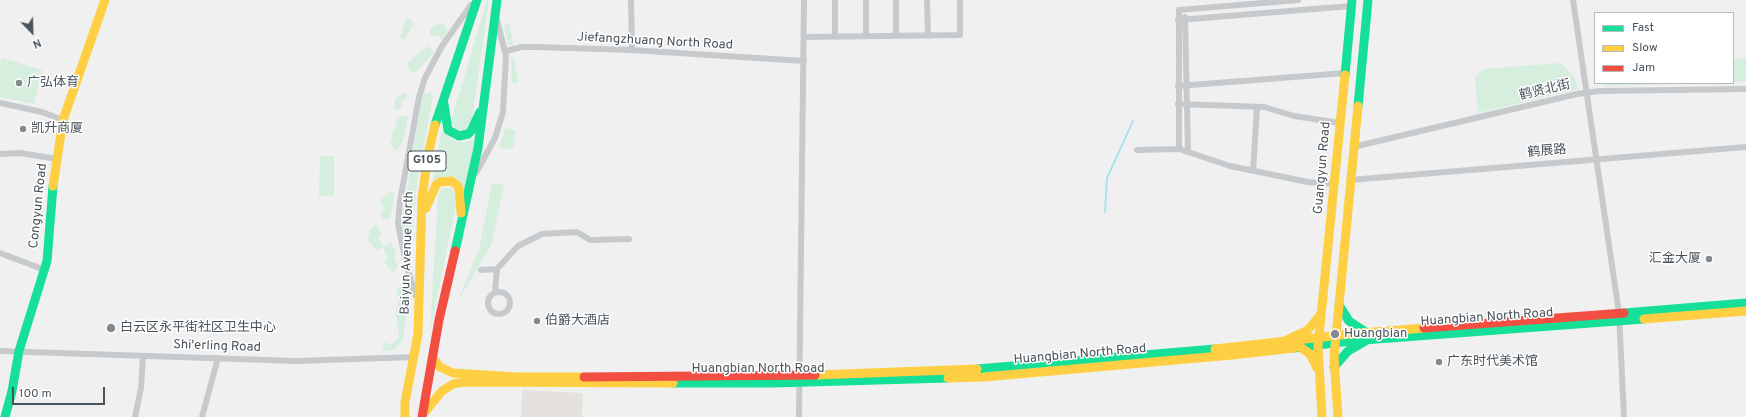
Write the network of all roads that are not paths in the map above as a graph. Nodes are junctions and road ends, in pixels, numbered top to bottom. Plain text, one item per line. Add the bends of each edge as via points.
1 (105, 0) edge
2 (476, 0) edge
3 (497, 0) edge
4 (631, 0) edge
5 (804, 0) edge
6 (835, 0) edge
7 (866, 0) edge
8 (896, 0) edge
9 (927, 0) edge
10 (960, 0) edge
11 (1298, 0) edge
12 (1368, 0) edge
13 (1573, 0) edge
14 (1351, 3) edge
15 (1185, 10) junction
16 (495, 12) junction
17 (1178, 20) junction
18 (1185, 20) junction
19 (928, 35) junction
20 (835, 36) junction
21 (866, 36) junction
22 (896, 36) junction
23 (804, 37) junction
24 (632, 50) junction
25 (506, 52) junction
26 (804, 61) junction
27 (1345, 73) junction
28 (1187, 85) junction
29 (1178, 86) junction
30 (1746, 89) edge
31 (1588, 93) junction
32 (444, 95) junction
33 (485, 102) junction
34 (0, 103) edge
35 (1178, 104) junction
36 (1258, 107) junction
37 (63, 120) junction
38 (1340, 123) junction
39 (1353, 147) junction
40 (1746, 147) edge
41 (1179, 149) junction
42 (1137, 150) dead end
43 (1188, 152) junction
44 (0, 154) edge
45 (57, 159) junction
46 (1596, 159) junction
47 (1253, 171) junction
48 (472, 179) junction
49 (1350, 180) junction
50 (1334, 184) junction
51 (462, 225) junction
52 (421, 229) junction
53 (629, 239) dead end
54 (0, 253) edge
55 (497, 269) junction
56 (45, 270) junction
57 (480, 270) dead end
58 (1324, 280) junction
59 (1341, 282) junction
60 (495, 292) dead end
61 (1746, 303) edge
62 (1339, 305) junction
63 (420, 308) junction
64 (1746, 311) edge
65 (1321, 314) junction
66 (1619, 317) junction
67 (1367, 336) junction
68 (1336, 340) junction
69 (1282, 342) junction
70 (1318, 342) junction
71 (1300, 347) junction
72 (19, 351) junction
73 (0, 352) edge
74 (143, 356) junction
75 (415, 357) junction
76 (432, 357) junction
77 (218, 358) junction
78 (1334, 367) junction
79 (1318, 369) junction
80 (800, 380) junction
81 (406, 402) junction
82 (1321, 405) junction
83 (1337, 406) junction
84 (424, 414) edge
85 (5, 417) edge
86 (135, 417) edge
87 (202, 417) edge
88 (400, 417) edge
89 (405, 417) edge
90 (798, 417) edge
91 (1322, 417) edge
92 (1338, 417) edge
93 (1624, 417) edge

1 - 37 main road, Congyun Road
2 - 32 main road, Baiyun Avenue North / G105
2 - 63 street via 442,46 425,78 405,172 398,224 404,259
3 - 16 main road
4 - 24 street
5 - 23 street
6 - 20 street
7 - 21 street
8 - 22 street
9 - 19 street
10 - 19 street via 960,35
11 - 15 street
12 - 39 main road
13 - 31 street
14 - 18 street
14 - 27 main road, Guangyun Road
15 - 17 street via 1179,10
15 - 18 street
16 - 25 street
16 - 33 main road
17 - 18 street
17 - 29 street
18 - 28 street
19 - 22 street
20 - 21 street
20 - 23 street
21 - 22 street
23 - 26 street
24 - 25 street, Jiefangzhuang North Road via 529,47
24 - 26 street, Jiefangzhuang North Road
25 - 48 street via 501,122
26 - 80 street
27 - 28 street
27 - 38 main road, Guangyun Road
28 - 29 street
28 - 43 street
29 - 35 street
30 - 31 street, 鹤贤北街
31 - 39 street, 鹤贤北街
31 - 46 street
32 - 33 main road via 446,125 451,133 459,136 471,131
32 - 52 main road, Baiyun Avenue North / G105 via 434,128 423,185
33 - 48 main road
34 - 37 street via 42,112
35 - 36 street
35 - 41 street
36 - 38 street
36 - 47 street
37 - 45 main road, Congyun Road
38 - 50 main road, Guangyun Road
39 - 49 main road
40 - 46 street, 鹤展路
41 - 42 street
41 - 43 street
43 - 47 street
44 - 45 street via 20,153
45 - 56 main road, Congyun Road
46 - 49 street, 鹤展路
46 - 66 street
47 - 50 street via 1308,182
48 - 51 main road
49 - 59 main road
50 - 58 main road, Guangyun Road
51 - 52 main road via 459,189 454,182 447,180 436,185 431,193
51 - 76 main road
52 - 63 main road, Baiyun Avenue North / G105
53 - 55 street via 590,240 577,232 542,234 518,246
54 - 56 street
55 - 57 street
55 - 60 street
56 - 72 main road, Congyun Road
58 - 59 main road
58 - 65 main road, Guangyun Road
59 - 62 main road
61 - 66 main road, Huangbian North Road
62 - 67 main road via 1349,321
62 - 68 main road
63 - 75 main road, Baiyun Avenue North / G105
64 - 66 main road, Huangbian North Road
65 - 69 main road via 1308,330
65 - 70 main road, Guangyun Road
66 - 67 main road, Huangbian North Road
66 - 93 street
67 - 68 main road, Huangbian North Road
67 - 78 main road
68 - 70 main road, Huangbian North Road
68 - 78 main road
69 - 70 main road, Huangbian North Road
69 - 80 main road, Huangbian North Road via 994,369
70 - 71 main road, Huangbian North Road
70 - 79 main road, Guangyun Road
71 - 79 main road via 1310,354
71 - 80 main road, Huangbian North Road via 999,376
72 - 73 street, Shi'erling Road
72 - 74 street, Shi'erling Road
72 - 85 main road, Congyun Road
74 - 77 street, Shi'erling Road
74 - 86 street via 141,388
75 - 77 street, Shi'erling Road via 296,361
75 - 81 main road, Baiyun Avenue North / G105
76 - 80 main road, Huangbian North Road via 447,371 487,376
76 - 84 main road
77 - 87 street
78 - 83 main road
79 - 82 main road, Guangyun Road
80 - 84 main road, Huangbian North Road via 551,384 464,382 447,387
80 - 90 street
81 - 88 main road
81 - 89 main road, Baiyun Avenue North / G105
82 - 83 main road
82 - 91 main road, Guangyun Road
83 - 92 main road

